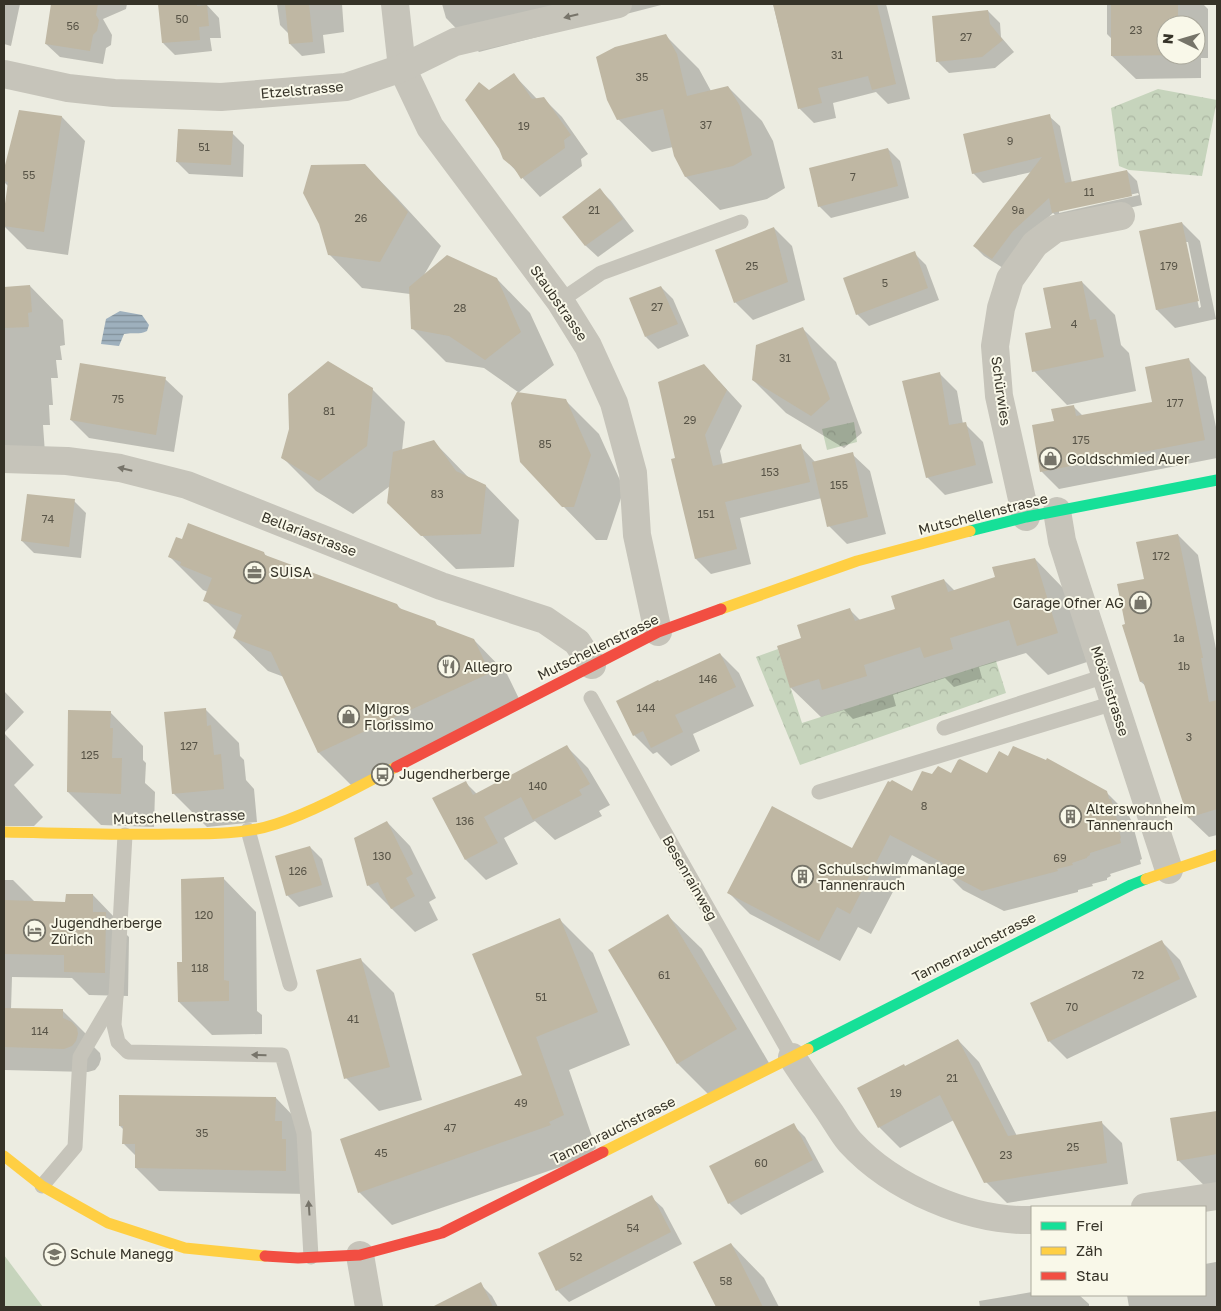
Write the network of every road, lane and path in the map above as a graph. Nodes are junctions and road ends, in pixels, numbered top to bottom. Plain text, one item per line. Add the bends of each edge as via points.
1 (395, 4) edge
2 (618, 4) edge
3 (402, 68) junction
4 (4, 74) edge
5 (1121, 216) dead end
6 (740, 222) dead end
7 (560, 301) junction
8 (4, 460) edge
9 (1217, 480) edge
10 (1057, 511) junction
11 (1026, 517) junction
12 (658, 632) junction
13 (592, 665) junction
14 (1105, 676) junction
15 (591, 698) dead end
16 (1114, 703) junction
17 (944, 728) dead end
18 (819, 792) dead end
19 (248, 830) junction
20 (4, 832) edge
21 (125, 835) junction
22 (1217, 855) edge
23 (1169, 870) junction
24 (290, 984) dead end
25 (116, 996) junction
26 (792, 1056) junction
27 (4, 1156) edge
28 (42, 1186) junction
29 (1217, 1196) edge
30 (1151, 1206) edge
31 (1031, 1220) edge
32 (360, 1255) junction
33 (311, 1257) junction
34 (369, 1307) edge

1 - 3 street, Staubstrasse
2 -> 3 street, Etzelstrasse via 455,42
3 - 4 street, Etzelstrasse via 346,87 221,97 114,93 68,88
3 - 7 street, Staubstrasse via 430,127
5 - 11 street, Schürwies via 1056,229 1035,244 1010,279 995,346 999,396
6 - 7 lane via 601,273
7 - 12 street, Staubstrasse via 588,346 614,403 633,473 637,536
13 -> 8 street, Bellariastrasse via 577,642 545,620 441,586 196,489 120,468 67,461
9 - 10 street, Mutschellenstrasse
10 - 11 street, Mutschellenstrasse
10 - 14 street, Mööslistrasse via 1062,541
11 - 12 street, Mutschellenstrasse via 857,561
12 - 13 street, Mutschellenstrasse
13 - 19 street, Mutschellenstrasse via 314,808 276,824
14 - 16 street, Mööslistrasse
14 - 17 lane
15 - 26 lane, Besenrainweg
16 - 18 lane
16 - 23 street, Mööslistrasse
19 - 21 street, Mutschellenstrasse
19 - 24 lane
20 - 21 street, Mutschellenstrasse
21 - 25 lane
22 - 23 street, Tannenrauchstrasse
23 - 26 street, Tannenrauchstrasse via 1122,889
25 - 28 lane via 80,1057 75,1147
33 -> 25 lane via 304,1133 282,1055 128,1052 118,1042 114,1025
26 - 31 street via 850,1142 882,1170 921,1194 956,1207 995,1218
26 - 32 street, Tannenrauchstrasse via 442,1233
27 - 28 street, Tannenrauchstrasse
28 - 33 street, Tannenrauchstrasse via 108,1223 185,1248
29 - 30 street
32 - 33 street, Tannenrauchstrasse
32 - 34 street

